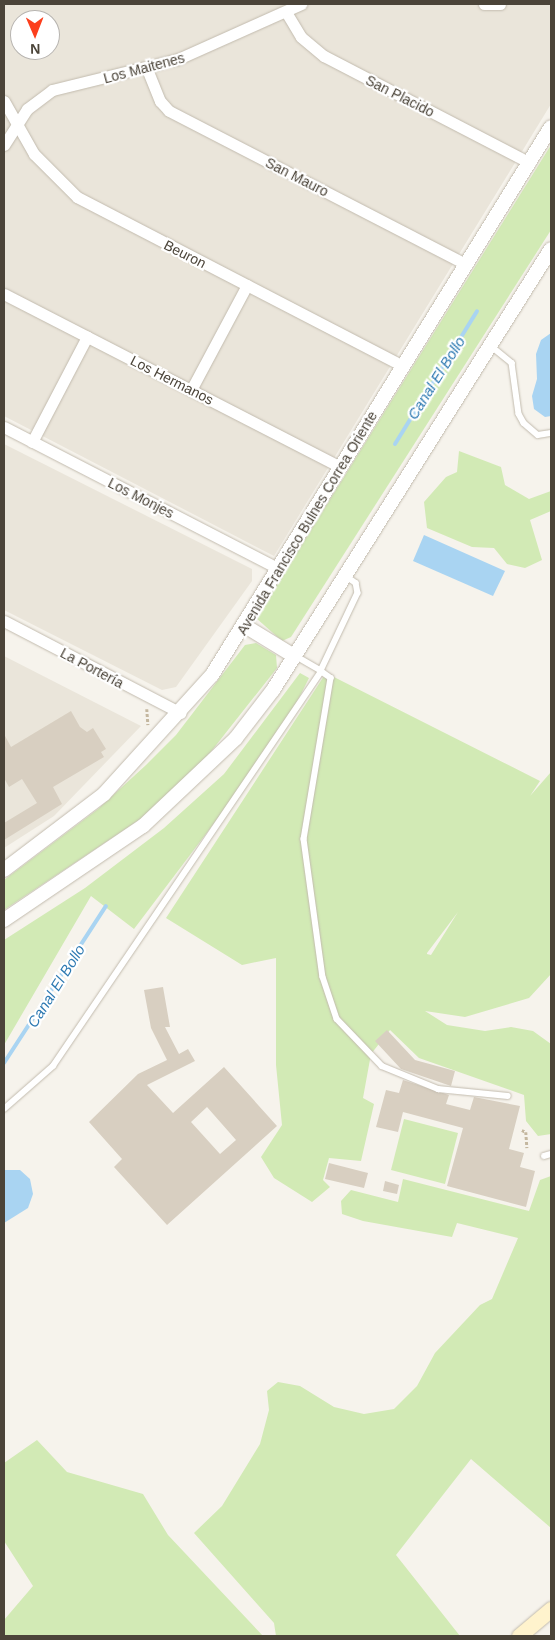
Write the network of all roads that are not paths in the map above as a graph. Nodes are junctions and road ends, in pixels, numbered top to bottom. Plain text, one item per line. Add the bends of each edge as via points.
1 (301, 4) edge
2 (484, 4) edge
3 (500, 4) edge
4 (286, 12) junction
5 (148, 69) junction
6 (4, 101) edge
7 (15, 124) junction
8 (551, 127) edge
9 (4, 145) edge
10 (530, 163) junction
11 (551, 248) edge
12 (467, 265) junction
13 (247, 286) junction
14 (4, 294) edge
15 (87, 337) junction
16 (491, 346) junction
17 (403, 366) junction
18 (191, 390) junction
19 (4, 427) edge
20 (551, 433) edge
21 (32, 442) junction
22 (340, 467) junction
23 (279, 569) junction
24 (346, 576) junction
25 (4, 622) edge
26 (245, 626) junction
27 (294, 656) junction
28 (321, 671) junction
29 (180, 714) junction
30 (4, 870) edge
31 (4, 920) edge
32 (508, 1096) dead end
33 (4, 1109) edge
34 (551, 1154) edge
35 (544, 1156) dead end
36 (551, 1609) edge
37 (519, 1636) edge

1 - 4 street, Los Maitenes
2 - 3 street
4 - 5 street, Los Maitenes via 216,46
4 - 10 street, San Placido via 301,37 324,56
5 - 7 street, Los Maitenes via 52,90
5 - 12 street, San Mauro via 160,101 169,111
6 - 7 street, Beuron
7 - 9 street, Los Maitenes
7 - 13 street, Beuron via 44,166 78,197
8 - 10 street, Avenida Francisco Bulnes Correa Oriente
10 - 12 street, Avenida Francisco Bulnes Correa Oriente
11 - 16 street
12 - 17 street, Avenida Francisco Bulnes Correa Oriente
13 - 17 street, Beuron
13 - 18 street
14 - 15 street, Los Hermanos
15 - 18 street, Los Hermanos
15 - 21 street
16 - 20 lane via 512,363 518,414 524,424 538,434
16 - 24 street
17 - 22 street, Avenida Francisco Bulnes Correa Oriente
18 - 22 street, Los Hermanos
19 - 21 street, Los Monjes
21 - 23 street, Los Monjes
22 - 23 street, Avenida Francisco Bulnes Correa Oriente
23 - 26 street, Avenida Francisco Bulnes Correa Oriente
24 - 27 street
24 - 28 lane via 356,583 358,593
25 - 29 street, La Portería
26 - 27 street
26 - 29 street, Avenida Francisco Bulnes Correa Oriente
27 - 28 lane
27 - 31 street via 236,738 204,772 143,826
28 - 32 lane via 331,678 304,839 323,977 337,1018 360,1047 403,1078 438,1089
28 - 33 lane via 53,1066
29 - 30 street, Avenida Francisco Bulnes Correa Oriente via 104,794
34 - 35 lane
36 - 37 main road

